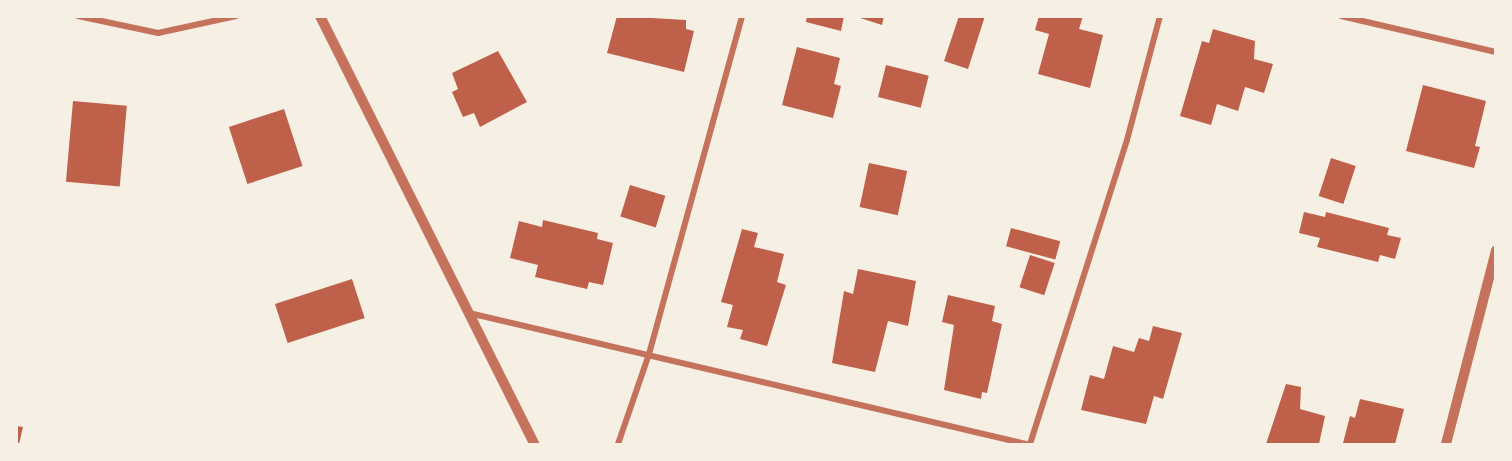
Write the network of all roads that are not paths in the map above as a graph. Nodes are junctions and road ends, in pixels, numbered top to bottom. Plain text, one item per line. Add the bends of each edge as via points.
1 (78, 16) edge
2 (236, 16) edge
3 (320, 16) edge
4 (742, 16) edge
5 (1160, 16) edge
6 (1341, 16) edge
7 (1496, 52) edge
8 (1496, 250) edge
9 (468, 313) junction
10 (649, 354) junction
11 (534, 444) edge
12 (618, 444) edge
13 (1028, 444) edge
14 (1446, 444) edge

1 - 2 street via 158,33
3 - 9 street
4 - 10 street
5 - 13 street via 1127,140
6 - 7 street
8 - 14 street
9 - 10 street
9 - 11 street
10 - 12 street
10 - 13 street

